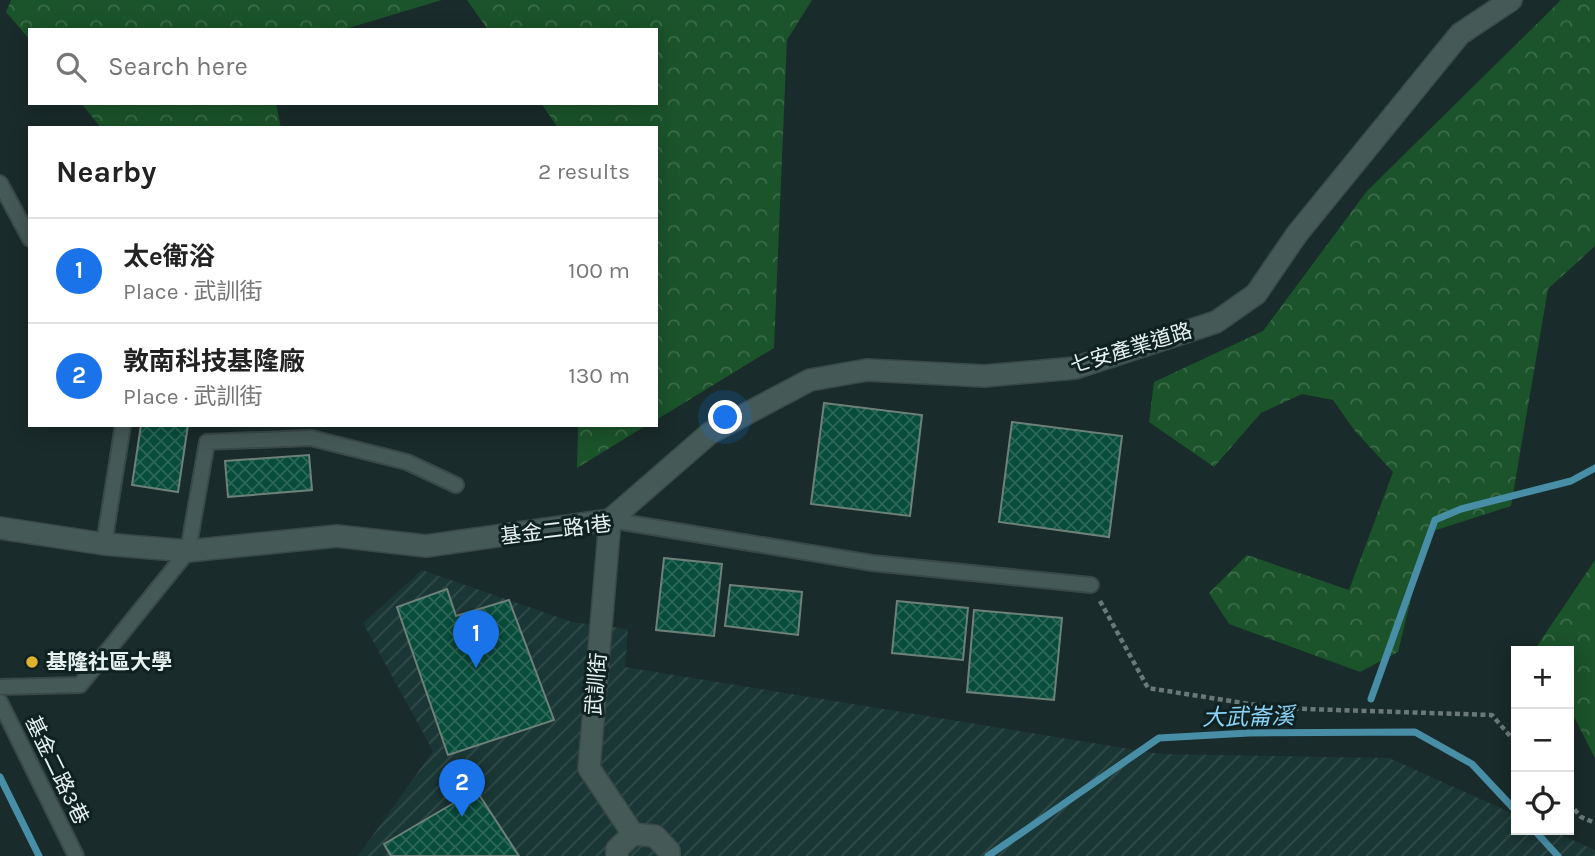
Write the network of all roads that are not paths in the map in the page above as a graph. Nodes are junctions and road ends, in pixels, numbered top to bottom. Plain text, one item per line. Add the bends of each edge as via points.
1 (1511, 0) edge
2 (0, 183) edge
3 (28, 235) edge
4 (123, 427) edge
5 (456, 485) dead end
6 (610, 520) junction
7 (0, 528) edge
8 (104, 544) junction
9 (188, 551) junction
10 (1091, 585) road end
11 (0, 687) edge
12 (0, 702) edge
13 (634, 834) junction
14 (76, 856) edge
15 (617, 856) edge
16 (669, 856) edge

1 - 6 street, 七安產業道路 via 1461,34 1297,234 1256,294 1216,322 1075,368 984,376 867,370 810,380 710,433
2 - 3 lane
4 - 8 lane
5 - 9 lane via 407,462 311,438 207,442
6 - 9 street, 基金二路1巷 via 426,547 337,536
6 - 10 lane, 基金二路1巷 via 872,563
6 - 13 street, 武訓街 via 589,768
7 - 8 street, 基金二路1巷
8 - 9 street, 基金二路1巷
9 - 11 lane via 80,685
12 - 14 lane, 基金二路3巷
13 - 15 street via 617,849
13 - 16 street via 655,836

